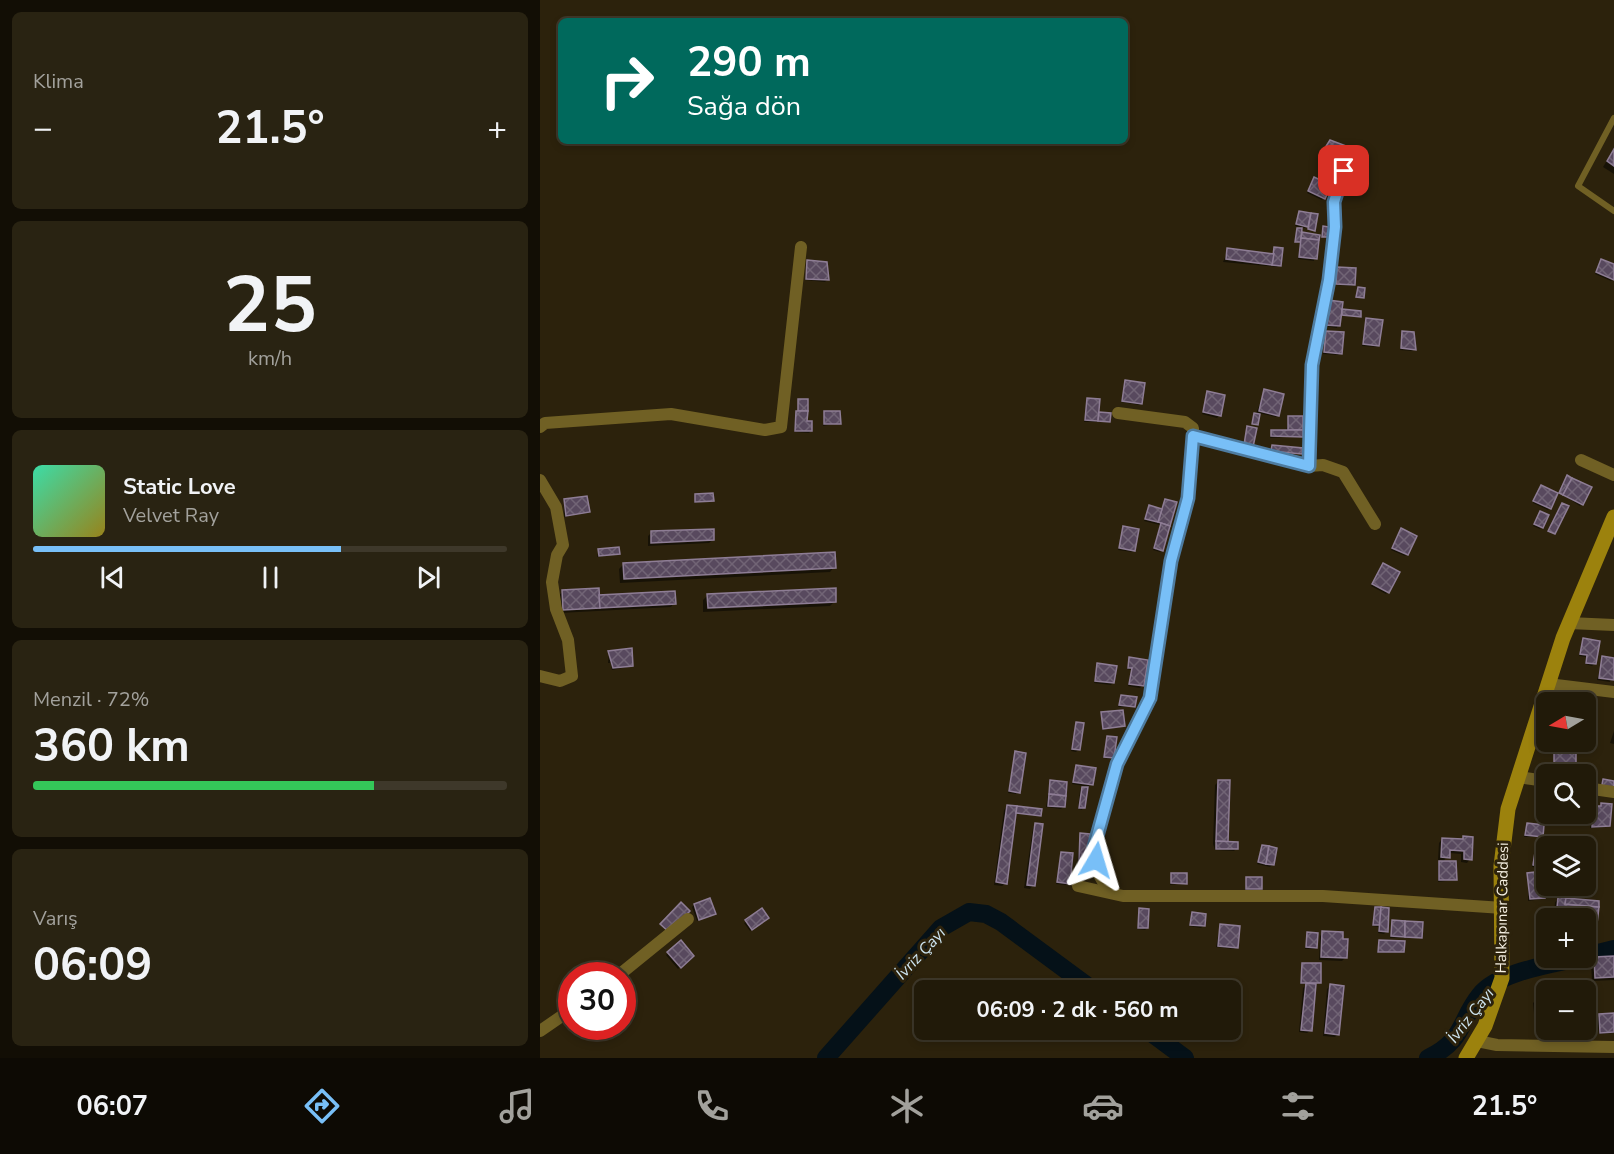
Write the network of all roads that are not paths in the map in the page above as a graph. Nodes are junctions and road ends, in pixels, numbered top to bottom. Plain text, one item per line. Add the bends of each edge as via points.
1 (1614, 118) edge
2 (1344, 171) dead end
3 (1614, 211) edge
4 (801, 247) dead end
5 (1118, 413) dead end
6 (540, 427) edge
7 (1193, 436) junction
8 (1581, 460) dead end
9 (1309, 466) junction
10 (1614, 475) edge
11 (540, 480) edge
12 (1614, 517) edge
13 (1375, 524) dead end
14 (1610, 536) edge
15 (1569, 623) junction
16 (1614, 625) edge
17 (540, 676) edge
18 (1548, 684) junction
19 (1614, 692) edge
20 (1518, 777) junction
21 (1536, 780) edge
22 (1596, 789) edge
23 (1614, 792) edge
24 (1078, 886) dead end
25 (1109, 892) junction
26 (1503, 908) junction
27 (688, 919) dead end
28 (635, 962) edge
29 (558, 1019) edge
30 (540, 1031) edge
31 (1477, 1041) junction
32 (1614, 1047) edge
33 (1466, 1058) edge

1 - 3 lane via 1578,186
2 - 9 street via 1334,202 1329,280 1312,365
4 - 6 street via 781,427 765,430 671,414 545,423
5 - 7 street via 1185,422 1193,428
7 - 9 street
7 - 25 street via 1188,498 1171,561 1150,698 1117,764 1094,847 1098,873
8 - 10 street
9 - 13 street via 1323,465 1342,471
11 - 17 street via 556,507 563,545 552,582 556,609 568,640 572,676 560,681
12 - 14 main road, Halkapınar Caddesi
14 - 15 main road, Halkapınar Caddesi
15 - 16 street
15 - 18 main road, Halkapınar Caddesi
18 - 19 street
18 - 20 main road, Halkapınar Caddesi
20 - 21 street
20 - 26 main road, Halkapınar Caddesi via 1502,843
22 - 23 street
24 - 25 street
25 - 26 street via 1123,896 1323,896
26 - 31 main road, Halkapınar Caddesi via 1502,978
27 - 28 street
29 - 30 street
31 - 32 street via 1497,1045
31 - 33 main road, Halkapınar Caddesi

